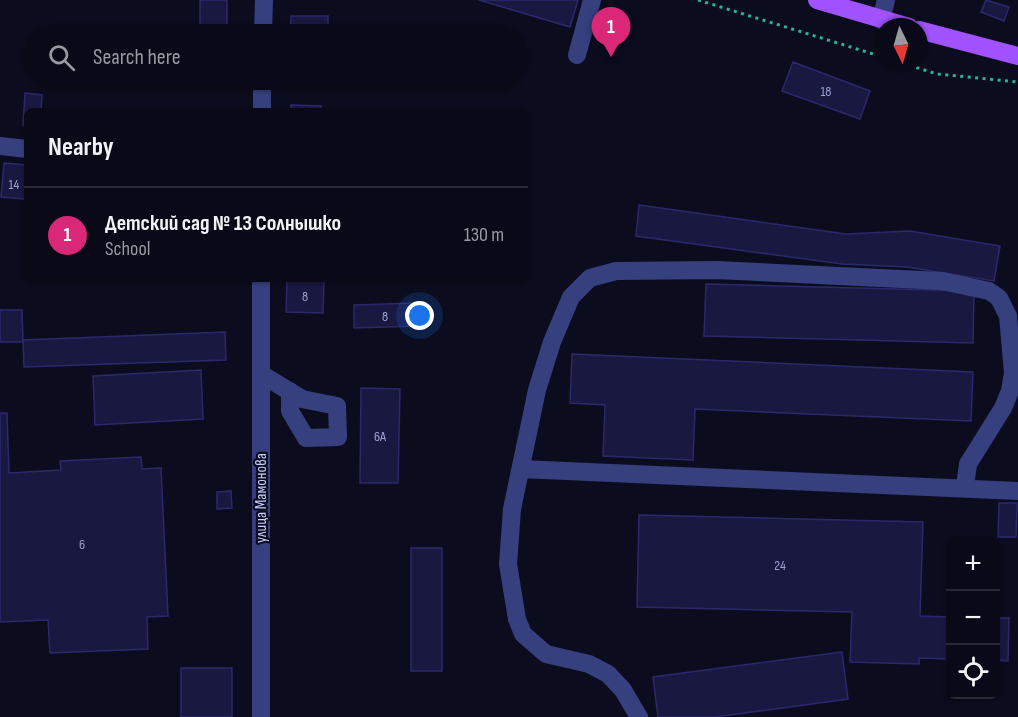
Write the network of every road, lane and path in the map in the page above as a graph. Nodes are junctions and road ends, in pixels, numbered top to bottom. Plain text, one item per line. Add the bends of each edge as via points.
1 (264, 0) edge
2 (592, 0) edge
3 (698, 0) edge
4 (817, 0) edge
5 (886, 0) edge
6 (875, 18) edge
7 (882, 18) edge
8 (263, 24) edge
9 (928, 32) edge
10 (874, 54) edge
11 (578, 55) dead end
12 (1018, 56) edge
13 (928, 71) edge
14 (1018, 82) edge
15 (262, 90) edge
16 (262, 108) edge
17 (0, 146) edge
18 (24, 149) edge
19 (261, 282) edge
20 (261, 374) junction
21 (290, 392) dead end
22 (521, 469) junction
23 (964, 486) junction
24 (1018, 491) edge
25 (261, 717) edge
26 (639, 717) edge

1 - 8 street
2 - 11 street
3 - 10 path
4 - 6 main road
5 - 7 street
9 - 12 main road
13 - 14 path
15 - 16 street
17 - 18 street
19 - 20 street, улица Мамонова
20 - 21 street
20 - 25 street, улица Мамонова
22 - 23 street
22 - 23 street via 537,390 552,342 579,286 602,273 616,271 717,270 942,281 976,286 999,298 1008,316 1013,373 1010,391 968,464
22 - 26 street via 512,509 508,564 523,633 546,654 589,664 608,674
23 - 24 street

